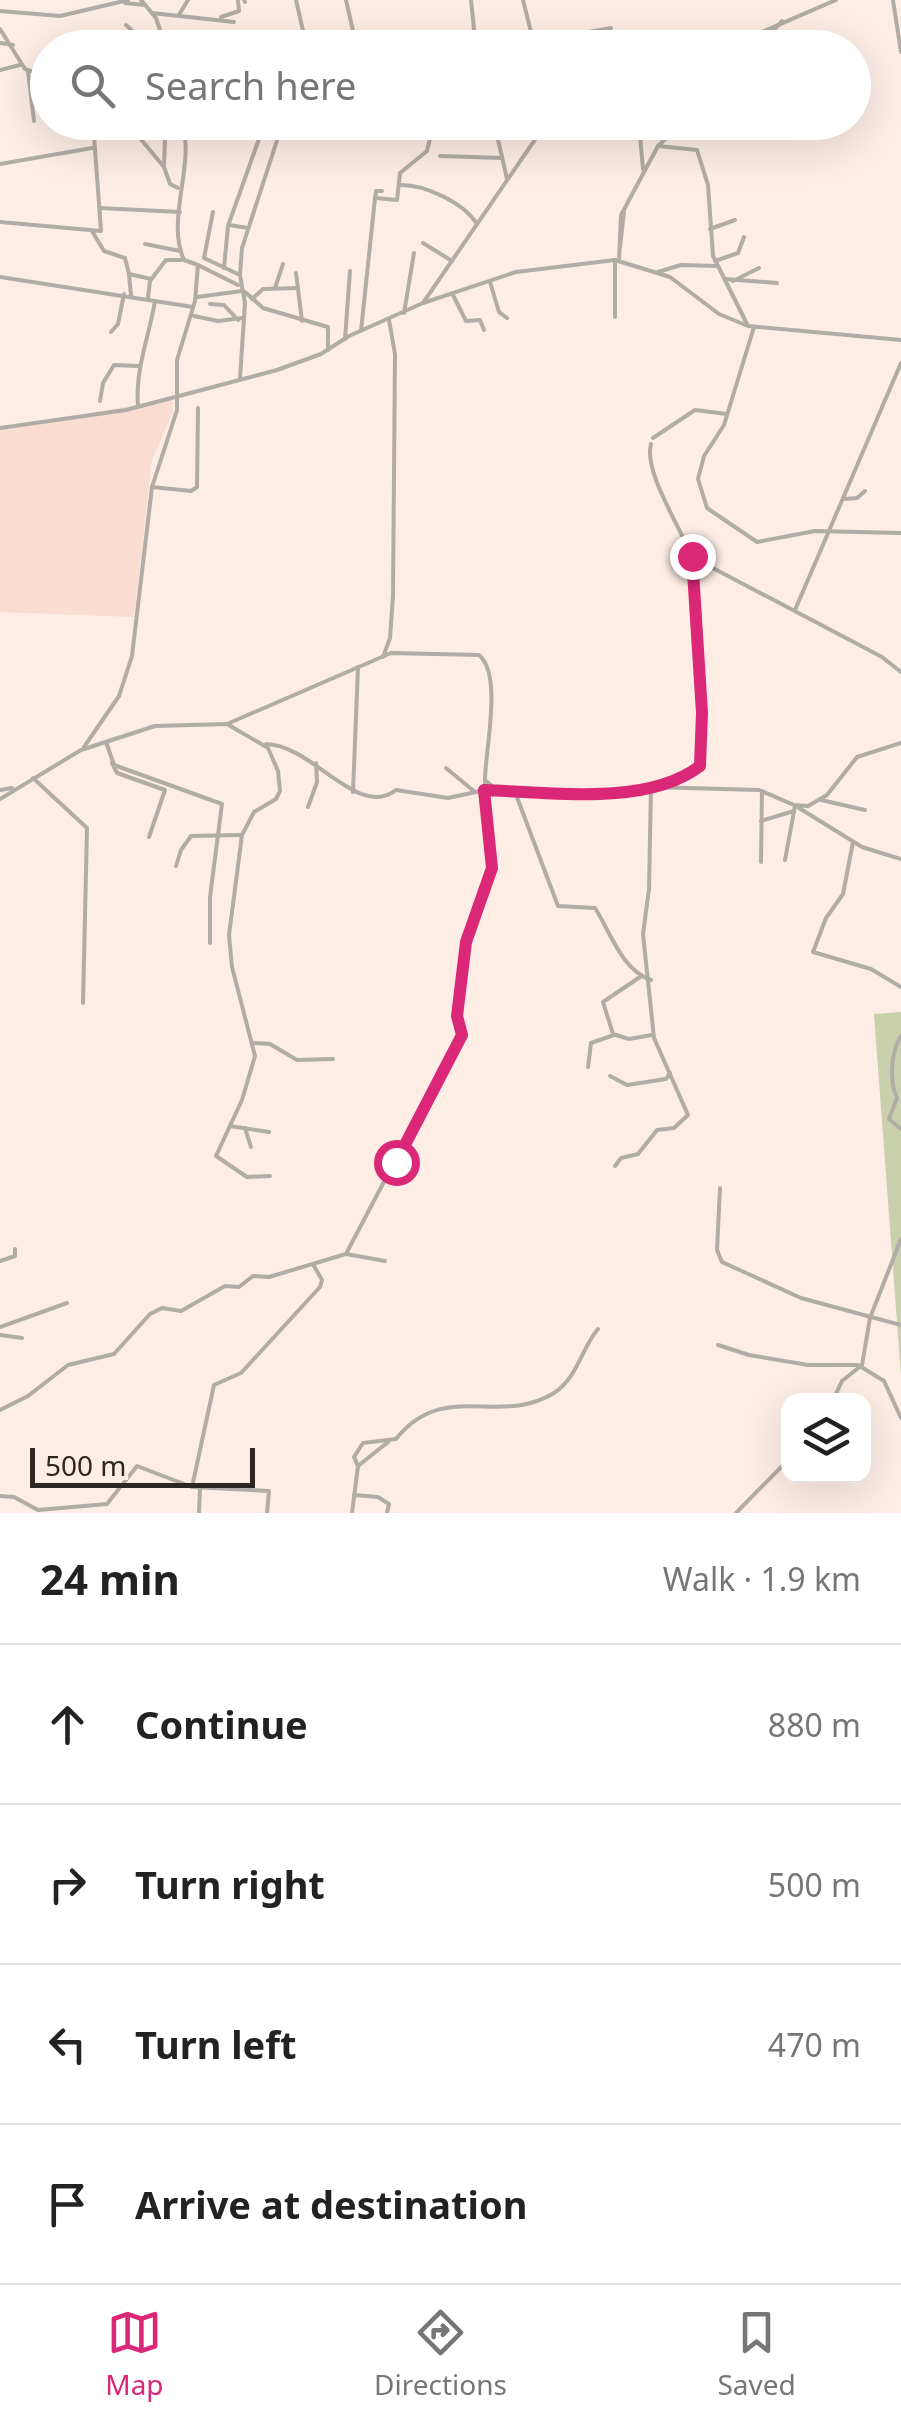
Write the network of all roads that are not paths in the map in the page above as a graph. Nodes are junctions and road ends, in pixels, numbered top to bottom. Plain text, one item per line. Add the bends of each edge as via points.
1 (188, 0) edge
2 (296, 0) edge
3 (346, 0) edge
4 (471, 0) edge
5 (522, 0) edge
6 (836, 0) edge
7 (894, 0) edge
8 (243, 1) edge
9 (126, 2) edge
10 (143, 3) edge
11 (0, 11) edge
12 (152, 13) junction
13 (180, 14) junction
14 (220, 17) junction
15 (782, 21) junction
16 (234, 22) dead end
17 (126, 25) dead end
18 (0, 28) edge
19 (611, 28) dead end
20 (131, 30) edge
21 (161, 30) edge
22 (303, 30) edge
23 (353, 30) edge
24 (474, 30) edge
25 (530, 30) edge
26 (601, 30) edge
27 (763, 30) edge
28 (774, 30) edge
29 (0, 43) edge
30 (13, 45) junction
31 (901, 52) edge
32 (22, 64) junction
33 (0, 70) edge
34 (28, 70) joint
35 (30, 87) edge
36 (92, 140) edge
37 (140, 140) edge
38 (165, 140) edge
39 (185, 140) edge
40 (259, 140) edge
41 (276, 140) edge
42 (430, 140) edge
43 (498, 140) edge
44 (534, 140) edge
45 (640, 140) edge
46 (664, 140) edge
47 (658, 146) junction
48 (92, 148) junction
49 (440, 156) dead end
50 (502, 158) junction
51 (0, 164) edge
52 (164, 167) junction
53 (643, 174) junction
54 (507, 179) junction
55 (399, 186) junction
56 (179, 189) junction
57 (382, 191) dead end
58 (375, 198) junction
59 (100, 208) junction
60 (180, 212) junction
61 (213, 212) dead end
62 (735, 220) dead end
63 (0, 222) edge
64 (477, 224) junction
65 (228, 225) junction
66 (248, 228) junction
67 (710, 229) junction
68 (92, 230) junction
69 (744, 237) dead end
70 (145, 244) dead end
71 (423, 244) dead end
72 (180, 248) junction
73 (414, 253) dead end
74 (184, 260) junction
75 (617, 260) junction
76 (452, 261) junction
77 (191, 262) junction
78 (283, 264) dead end
79 (716, 264) junction
80 (198, 265) junction
81 (224, 268) junction
82 (759, 268) dead end
83 (350, 271) dead end
84 (658, 272) junction
85 (296, 273) dead end
86 (129, 274) junction
87 (240, 276) junction
88 (0, 277) edge
89 (724, 278) junction
90 (151, 280) junction
91 (733, 281) junction
92 (490, 282) junction
93 (777, 283) dead end
94 (275, 288) junction
95 (297, 288) junction
96 (241, 289) junction
97 (128, 294) junction
98 (453, 295) junction
99 (196, 297) junction
100 (148, 298) junction
101 (252, 299) junction
102 (155, 301) junction
103 (210, 304) dead end
104 (423, 304) junction
105 (194, 308) junction
106 (404, 313) junction
107 (192, 315) junction
108 (615, 317) dead end
109 (507, 318) dead end
110 (302, 320) junction
111 (389, 320) junction
112 (241, 321) junction
113 (751, 327) junction
114 (484, 330) dead end
115 (111, 332) dead end
116 (360, 332) junction
117 (344, 339) junction
118 (901, 340) edge
119 (328, 350) junction
120 (901, 362) edge
121 (138, 366) junction
122 (240, 378) junction
123 (178, 393) junction
124 (100, 402) dead end
125 (138, 406) junction
126 (198, 408) dead end
127 (727, 414) junction
128 (0, 428) edge
129 (152, 487) junction
130 (866, 491) dead end
131 (843, 499) junction
132 (828, 532) junction
133 (901, 533) edge
134 (692, 556) junction
135 (794, 610) junction
136 (383, 656) junction
137 (358, 666) junction
138 (901, 672) edge
139 (227, 724) junction
140 (106, 742) junction
141 (901, 743) edge
142 (263, 744) junction
143 (81, 750) junction
144 (112, 763) junction
145 (316, 763) junction
146 (446, 768) dead end
147 (33, 778) junction
148 (486, 780) junction
149 (662, 786) junction
150 (651, 787) junction
151 (17, 788) junction
152 (0, 790) edge
153 (484, 790) junction
154 (495, 790) junction
155 (762, 790) junction
156 (353, 792) junction
157 (475, 792) junction
158 (515, 792) junction
159 (778, 798) junction
160 (0, 799) edge
161 (822, 800) junction
162 (308, 807) dead end
163 (794, 807) junction
164 (865, 810) dead end
165 (776, 814) junction
166 (761, 821) junction
167 (220, 832) junction
168 (242, 836) junction
169 (150, 837) dead end
170 (853, 842) junction
171 (901, 859) edge
172 (784, 860) dead end
173 (761, 862) dead end
174 (176, 866) dead end
175 (210, 943) dead end
176 (640, 976) junction
177 (650, 980) junction
178 (900, 986) edge
179 (83, 1002) dead end
180 (614, 1034) junction
181 (654, 1035) junction
182 (901, 1036) edge
183 (254, 1043) junction
184 (333, 1058) dead end
185 (588, 1067) dead end
186 (670, 1073) junction
187 (610, 1076) dead end
188 (230, 1126) junction
189 (245, 1128) junction
190 (901, 1128) edge
191 (270, 1132) dead end
192 (251, 1148) dead end
193 (615, 1166) dead end
194 (270, 1176) dead end
195 (720, 1188) dead end
196 (901, 1239) edge
197 (15, 1249) dead end
198 (346, 1254) junction
199 (0, 1261) edge
200 (385, 1261) dead end
201 (314, 1266) junction
202 (67, 1303) dead end
203 (870, 1318) junction
204 (901, 1325) edge
205 (0, 1328) edge
206 (598, 1329) dead end
207 (0, 1335) edge
208 (22, 1338) dead end
209 (718, 1344) dead end
210 (861, 1367) junction
211 (836, 1393) edge
212 (0, 1410) edge
213 (901, 1418) edge
214 (388, 1442) junction
215 (358, 1466) junction
216 (781, 1467) edge
217 (192, 1488) junction
218 (200, 1488) junction
219 (354, 1495) junction
220 (0, 1496) edge
221 (199, 1513) edge
222 (267, 1513) edge
223 (352, 1513) edge
224 (387, 1513) edge
225 (736, 1513) edge

1 - 13 street
2 - 22 street
3 - 23 street
4 - 24 street
5 - 25 street
6 - 15 street
7 - 31 street
8 - 14 street via 239,11
9 - 10 street
9 - 11 street via 55,16
10 - 12 street
12 - 13 street
12 - 21 street
13 - 14 street
14 - 16 street
15 - 27 street
15 - 28 street
17 - 20 street
18 - 30 street
19 - 26 street
29 - 30 street
30 - 32 street
32 - 33 street
32 - 34 street
34 - 35 street
36 - 48 street
37 - 52 street
38 - 52 street
39 - 56 street
40 - 65 street
41 - 66 street
42 - 55 street via 427,151 401,172
43 - 50 street
44 - 54 street
45 - 53 street
46 - 47 street
47 - 53 street
47 - 67 street via 696,148 708,186
48 - 51 street
48 - 59 street
49 - 50 street
50 - 54 street
52 - 56 street
53 - 75 street via 618,226
54 - 64 street
55 - 58 street via 397,200
55 - 64 street via 423,186
56 - 60 street
57 - 58 street
58 - 116 street
59 - 60 street
59 - 68 street via 102,231
60 - 72 street
61 - 81 street via 204,257
62 - 67 street
63 - 68 street
64 - 76 street
65 - 66 street
65 - 81 street
66 - 87 street
67 - 79 street
68 - 86 street via 104,252 125,258
69 - 79 street via 738,253
70 - 72 street
71 - 76 street
72 - 74 street
72 - 77 street
73 - 106 street
74 - 77 street
74 - 90 street via 166,260
75 - 84 street
75 - 92 street via 523,270
75 - 108 street
76 - 104 street
77 - 80 street
78 - 94 street
79 - 84 street
79 - 89 street
80 - 96 street
80 - 99 street
81 - 87 street
82 - 91 street
83 - 117 street
84 - 113 street via 719,314
85 - 95 street
86 - 90 street
86 - 97 street
87 - 96 street
88 - 97 street
89 - 91 street
89 - 113 street
90 - 100 street
91 - 93 street
92 - 98 street
92 - 109 street
94 - 95 street
94 - 101 street
95 - 110 street
96 - 99 street
96 - 101 street
96 - 112 street
97 - 100 street
97 - 115 street
98 - 104 street
98 - 114 street via 466,322 480,320
99 - 105 street
100 - 102 street
101 - 110 street
102 - 105 street
102 - 121 street
103 - 112 street via 224,305
104 - 106 street
105 - 107 street
106 - 111 street
107 - 112 street
107 - 123 street via 177,360
110 - 119 street via 328,327
111 - 116 street
111 - 136 street via 395,354 393,591
112 - 122 street
113 - 118 street
113 - 127 street
116 - 117 street
117 - 119 street
119 - 122 street
120 - 131 street
121 - 124 street via 114,365
121 - 125 street
122 - 123 street
123 - 125 street
123 - 129 street
125 - 128 street
126 - 129 street via 196,487
127 - 132 street via 700,469 706,508 756,542
127 - 134 street via 696,410 652,441 650,465
129 - 143 street via 126,678
130 - 131 street
131 - 132 street
132 - 133 street
132 - 135 street
134 - 135 street
134 - 149 street via 703,754 696,770
135 - 138 street
136 - 137 street
136 - 148 street via 484,658 492,702
137 - 139 street
137 - 156 street
139 - 140 street via 174,722
139 - 142 street
140 - 143 street
140 - 144 street
141 - 161 street via 856,757
142 - 145 street via 287,746
142 - 168 street via 278,772 279,793 254,812
143 - 147 street
144 - 167 street via 221,803
144 - 169 street via 117,773 164,790
145 - 156 street
145 - 162 street
146 - 157 street
147 - 151 street
147 - 179 street via 86,827
148 - 153 street
148 - 154 street
149 - 150 street
149 - 155 street
150 - 158 street via 557,796
150 - 177 street via 643,930
151 - 152 street
151 - 160 street
153 - 154 street
153 - 157 street
153 - 198 street via 492,868 466,942 457,1016 462,1035
154 - 158 street
155 - 159 street
155 - 166 street
156 - 157 street via 448,798
158 - 176 street via 558,906 595,908
159 - 163 street
159 - 165 street
161 - 163 street
161 - 164 street
163 - 165 street
163 - 170 street
163 - 172 street
165 - 166 street
166 - 173 street
167 - 168 street
167 - 174 street via 188,838
167 - 175 street
168 - 183 street via 229,950
170 - 171 street
170 - 178 street via 843,894 813,952 869,968
176 - 177 street
176 - 180 street via 603,1000
177 - 181 street
180 - 181 street
180 - 185 street via 591,1044
181 - 186 street
182 - 190 street via 894,1049 897,1096 888,1116
183 - 184 street via 297,1060
183 - 188 street via 250,1076
186 - 187 street via 628,1085
186 - 193 street via 687,1117 657,1130 638,1154
188 - 189 street
188 - 194 street via 217,1158 247,1177
189 - 191 street
189 - 192 street
195 - 203 street via 722,1262 800,1298
196 - 203 street
197 - 199 street via 15,1256
198 - 200 street
198 - 201 street
201 - 212 street via 252,1276 179,1312 160,1309 114,1354 68,1365
201 - 217 street via 320,1287 241,1372 214,1385
202 - 205 street
203 - 204 street
203 - 210 street
206 - 214 street via 577,1370 554,1392 518,1408 470,1403 428,1412
207 - 208 street
209 - 210 street via 785,1361
210 - 211 street
210 - 213 street via 884,1380
214 - 215 street
214 - 215 street via 362,1443 354,1457
215 - 219 street
216 - 225 street
217 - 218 street
217 - 220 street via 136,1466 107,1504 38,1510
218 - 221 street
218 - 222 street via 269,1490
219 - 223 street
219 - 224 street via 379,1497 389,1504

